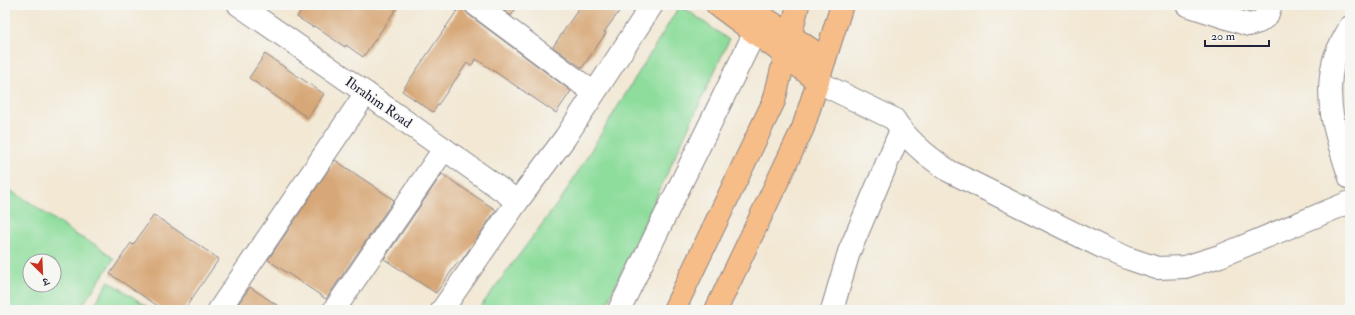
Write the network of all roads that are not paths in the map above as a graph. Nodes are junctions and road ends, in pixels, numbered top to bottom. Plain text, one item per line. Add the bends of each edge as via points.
1 (239, 5) edge
2 (476, 5) edge
3 (652, 5) edge
4 (717, 5) edge
5 (746, 5) edge
6 (798, 5) edge
7 (842, 5) edge
8 (1187, 5) edge
9 (1271, 5) edge
10 (760, 25) junction
11 (1350, 27) edge
12 (788, 45) junction
13 (825, 59) junction
14 (818, 82) junction
15 (366, 93) junction
16 (594, 93) junction
17 (901, 130) junction
18 (444, 149) junction
19 (1350, 178) edge
20 (517, 202) junction
21 (1350, 202) edge
22 (219, 310) edge
23 (334, 310) edge
24 (442, 310) edge
25 (619, 310) edge
26 (674, 310) edge
27 (716, 310) edge
28 (832, 310) edge

1 - 15 street, Ibrahim Road
2 - 16 street
3 - 16 street
4 - 10 main road
5 - 10 main road
6 - 12 main road
7 - 13 main road
8 - 9 street via 1249,25 1267,16
10 - 12 main road
10 - 25 street
11 - 19 street via 1334,59 1329,99 1336,135
12 - 13 main road
12 - 14 main road
12 - 26 main road via 774,101
13 - 14 main road
14 - 17 street via 894,119
14 - 27 main road via 803,128
15 - 18 street, Ibrahim Road
15 - 22 street
16 - 20 street via 565,138
17 - 21 street via 932,160 949,171 1104,248 1157,268 1185,267 1220,256
17 - 28 street via 849,252
18 - 20 street, Ibrahim Road
18 - 23 street
20 - 24 street

